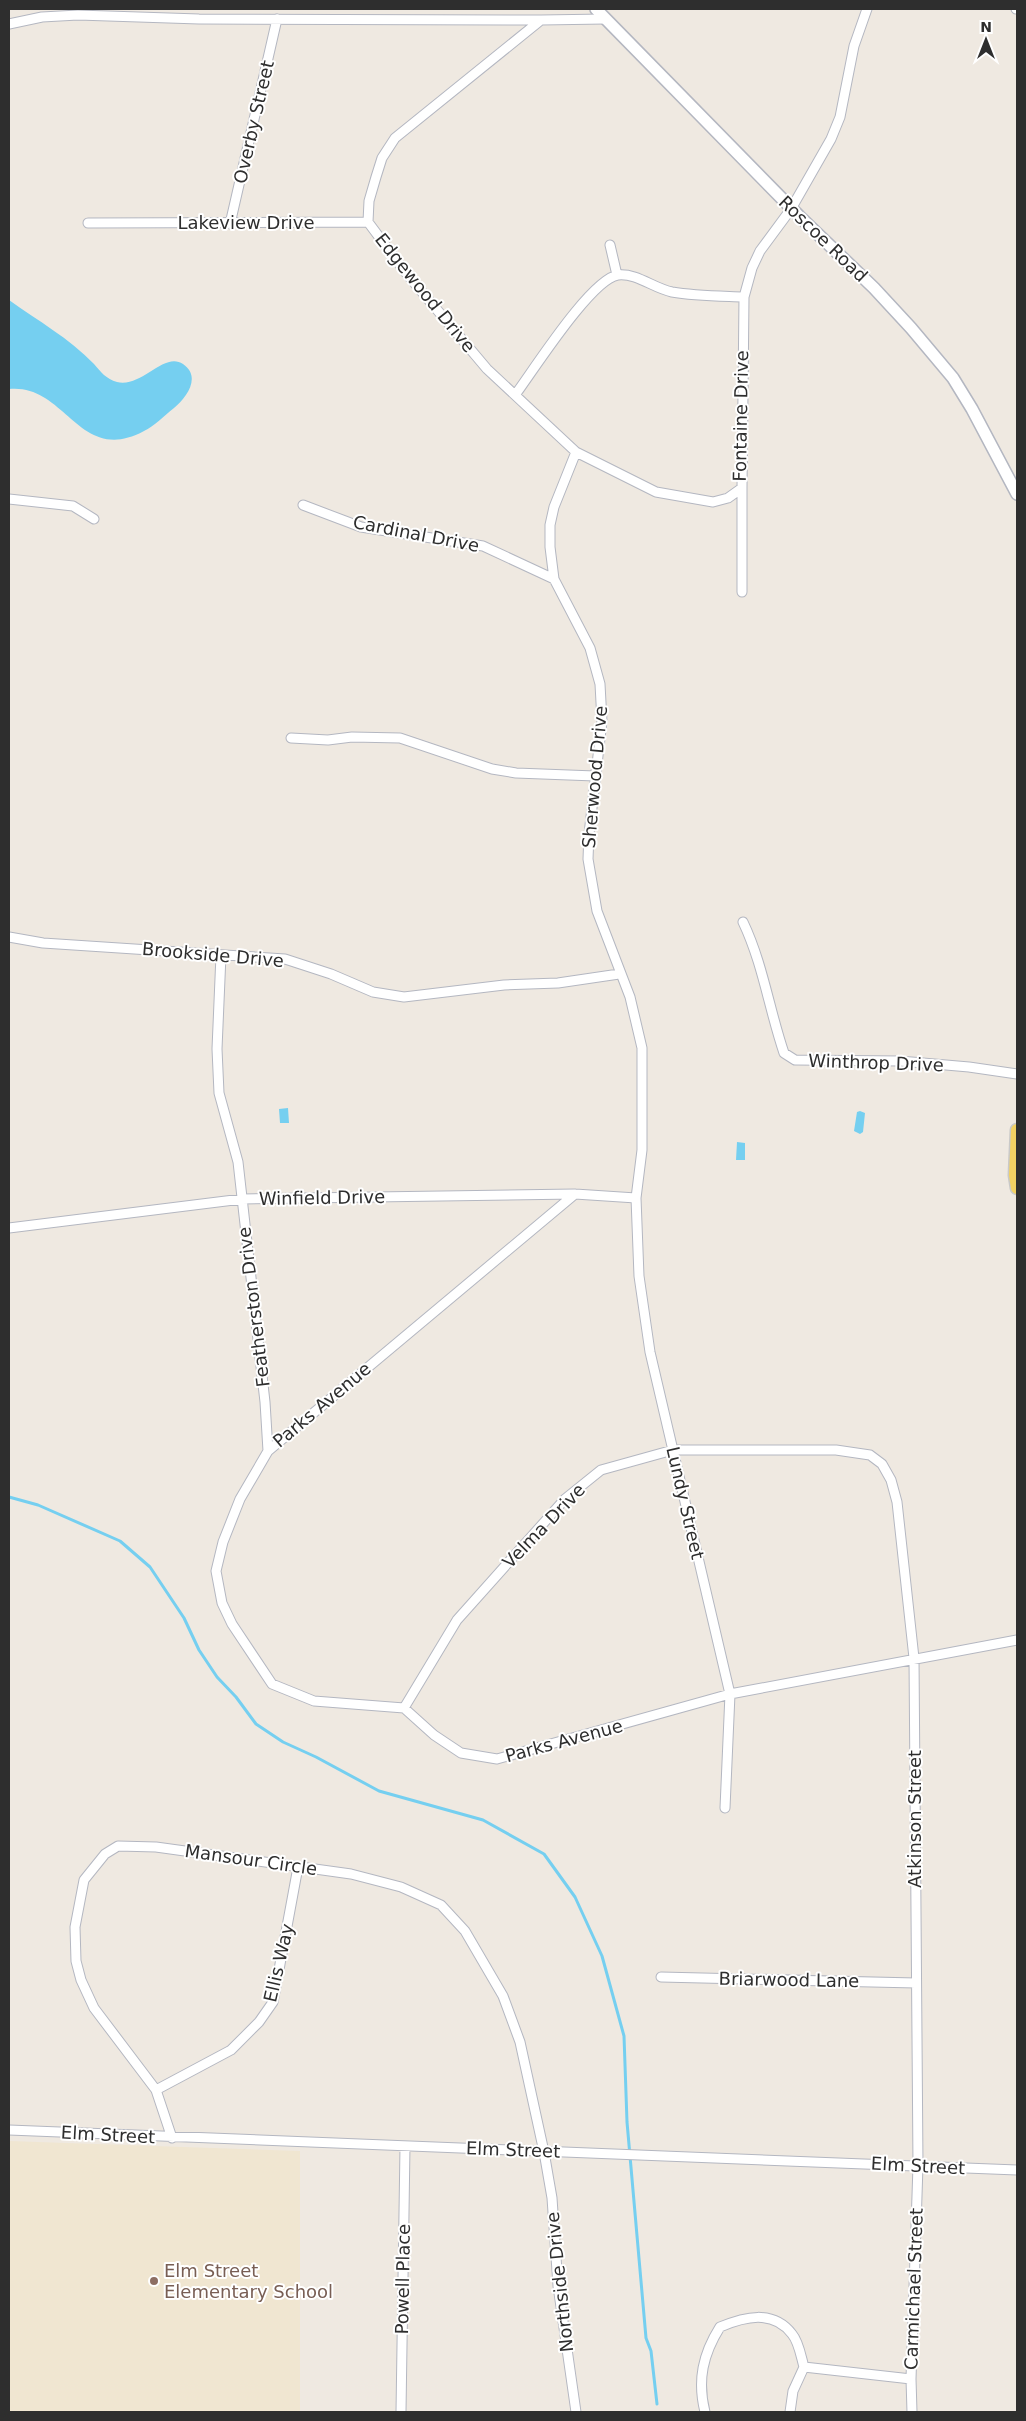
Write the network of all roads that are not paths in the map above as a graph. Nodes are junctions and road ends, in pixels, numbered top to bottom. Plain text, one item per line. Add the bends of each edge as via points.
1 (596, 9) edge
2 (867, 9) edge
3 (605, 19) junction
4 (278, 20) junction
5 (542, 20) junction
6 (9, 24) edge
7 (791, 209) junction
8 (368, 222) junction
9 (88, 223) dead end
10 (230, 224) junction
11 (610, 245) dead end
12 (617, 275) junction
13 (744, 297) junction
14 (515, 395) junction
15 (576, 452) junction
16 (742, 488) junction
17 (1017, 494) edge
18 (9, 500) edge
19 (303, 505) dead end
20 (94, 518) dead end
21 (554, 579) junction
22 (742, 592) dead end
23 (290, 738) dead end
24 (595, 776) junction
25 (743, 922) dead end
26 (11, 941) edge
27 (221, 956) junction
28 (619, 974) junction
29 (1017, 1074) edge
30 (1017, 1130) edge
31 (1017, 1188) edge
32 (575, 1194) junction
33 (636, 1198) junction
34 (242, 1200) junction
35 (9, 1228) edge
36 (673, 1450) junction
37 (268, 1451) junction
38 (889, 1476) joint
39 (1017, 1640) edge
40 (914, 1658) junction
41 (730, 1694) junction
42 (404, 1708) junction
43 (725, 1808) dead end
44 (298, 1867) junction
45 (661, 1977) dead end
46 (916, 1983) junction
47 (156, 2090) junction
48 (9, 2130) edge
49 (172, 2138) junction
50 (405, 2146) junction
51 (544, 2152) junction
52 (918, 2165) junction
53 (1017, 2170) edge
54 (804, 2367) junction
55 (911, 2379) junction
56 (400, 2412) edge
57 (576, 2412) edge
58 (705, 2412) edge
59 (790, 2412) edge
60 (912, 2412) edge

1 - 3 main road, Roscoe Road
2 - 7 street, Fontaine Drive via 854,46 840,117
3 - 5 street
3 - 7 main road, Roscoe Road
4 - 5 street
4 - 6 street via 78,15 42,17
4 - 10 street, Overby Street
5 - 8 street, Edgewood Drive via 394,138 379,167 369,201
7 - 13 street, Fontaine Drive via 760,251
7 - 17 main road, Roscoe Road via 874,288 952,378
8 - 10 street, Lakeview Drive
8 - 14 street, Edgewood Drive via 474,354
9 - 10 street, Lakeview Drive
11 - 12 street
12 - 13 street via 640,279 671,291
12 - 14 street via 597,286
13 - 16 street, Fontaine Drive
14 - 15 street, Edgewood Drive
15 - 16 street, Fontaine Drive via 656,492 713,502 728,498
15 - 21 street, Sherwood Drive via 558,494 550,525
16 - 22 street
18 - 20 street via 73,506
19 - 21 street, Cardinal Drive via 361,527 483,546
21 - 24 street, Sherwood Drive via 590,648 600,684 602,721
23 - 24 street via 400,738 492,769
24 - 28 street, Sherwood Drive via 588,859 597,911
25 - 29 street, Winthrop Drive via 756,948 777,1035 789,1057 822,1062 928,1063
26 - 27 street, Brookside Drive
27 - 28 street, Brookside Drive via 285,959 373,992 404,997
27 - 34 street, Featherston Drive via 217,1049 219,1093 238,1162
28 - 33 street, Sherwood Drive via 630,997 642,1048 642,1150
30 - 31 main road
32 - 33 street, Winfield Drive
32 - 34 street, Winfield Drive
32 - 37 street, Parks Avenue
33 - 36 street, Lundy Street via 639,1276 650,1352
34 - 35 street, Winfield Drive
34 - 37 street, Featherston Drive
36 - 38 street, Velma Drive via 836,1450 870,1455 882,1464
36 - 41 street, Lundy Street
36 - 42 street, Velma Drive via 601,1470 565,1499 457,1620
37 - 42 street, Parks Avenue via 240,1499 223,1542 216,1571 222,1603 238,1636 272,1684 314,1701
38 - 40 street, Atkinson Street via 897,1502
39 - 40 street, Parks Avenue
40 - 41 street, Parks Avenue
40 - 46 street, Atkinson Street
41 - 42 street, Parks Avenue via 497,1759 461,1754
41 - 43 street, Lundy Street
44 - 47 street, Ellis Way via 273,2002 259,2022 231,2050
44 - 47 street, Mansour Circle via 156,1847 118,1846 105,1854 84,1880 75,1927 75,1954 81,1980 94,2008
44 - 51 street, Mansour Circle via 351,1874 401,1887 441,1905 465,1930 503,1996 520,2042
45 - 46 street, Briarwood Lane
46 - 52 street, Atkinson Street
47 - 49 street, Mansour Circle
48 - 49 street, Elm Street
49 - 50 street, Elm Street
50 - 51 street, Elm Street
50 - 56 street, Powell Place
51 - 52 street, Elm Street
51 - 57 street, Northside Drive
52 - 53 street, Elm Street
52 - 55 street, Carmichael Street
54 - 55 street
54 - 58 street via 792,2334 781,2324 763,2316 742,2317 720,2326 703,2361 701,2394
54 - 59 street via 793,2391
55 - 60 street, Carmichael Street

